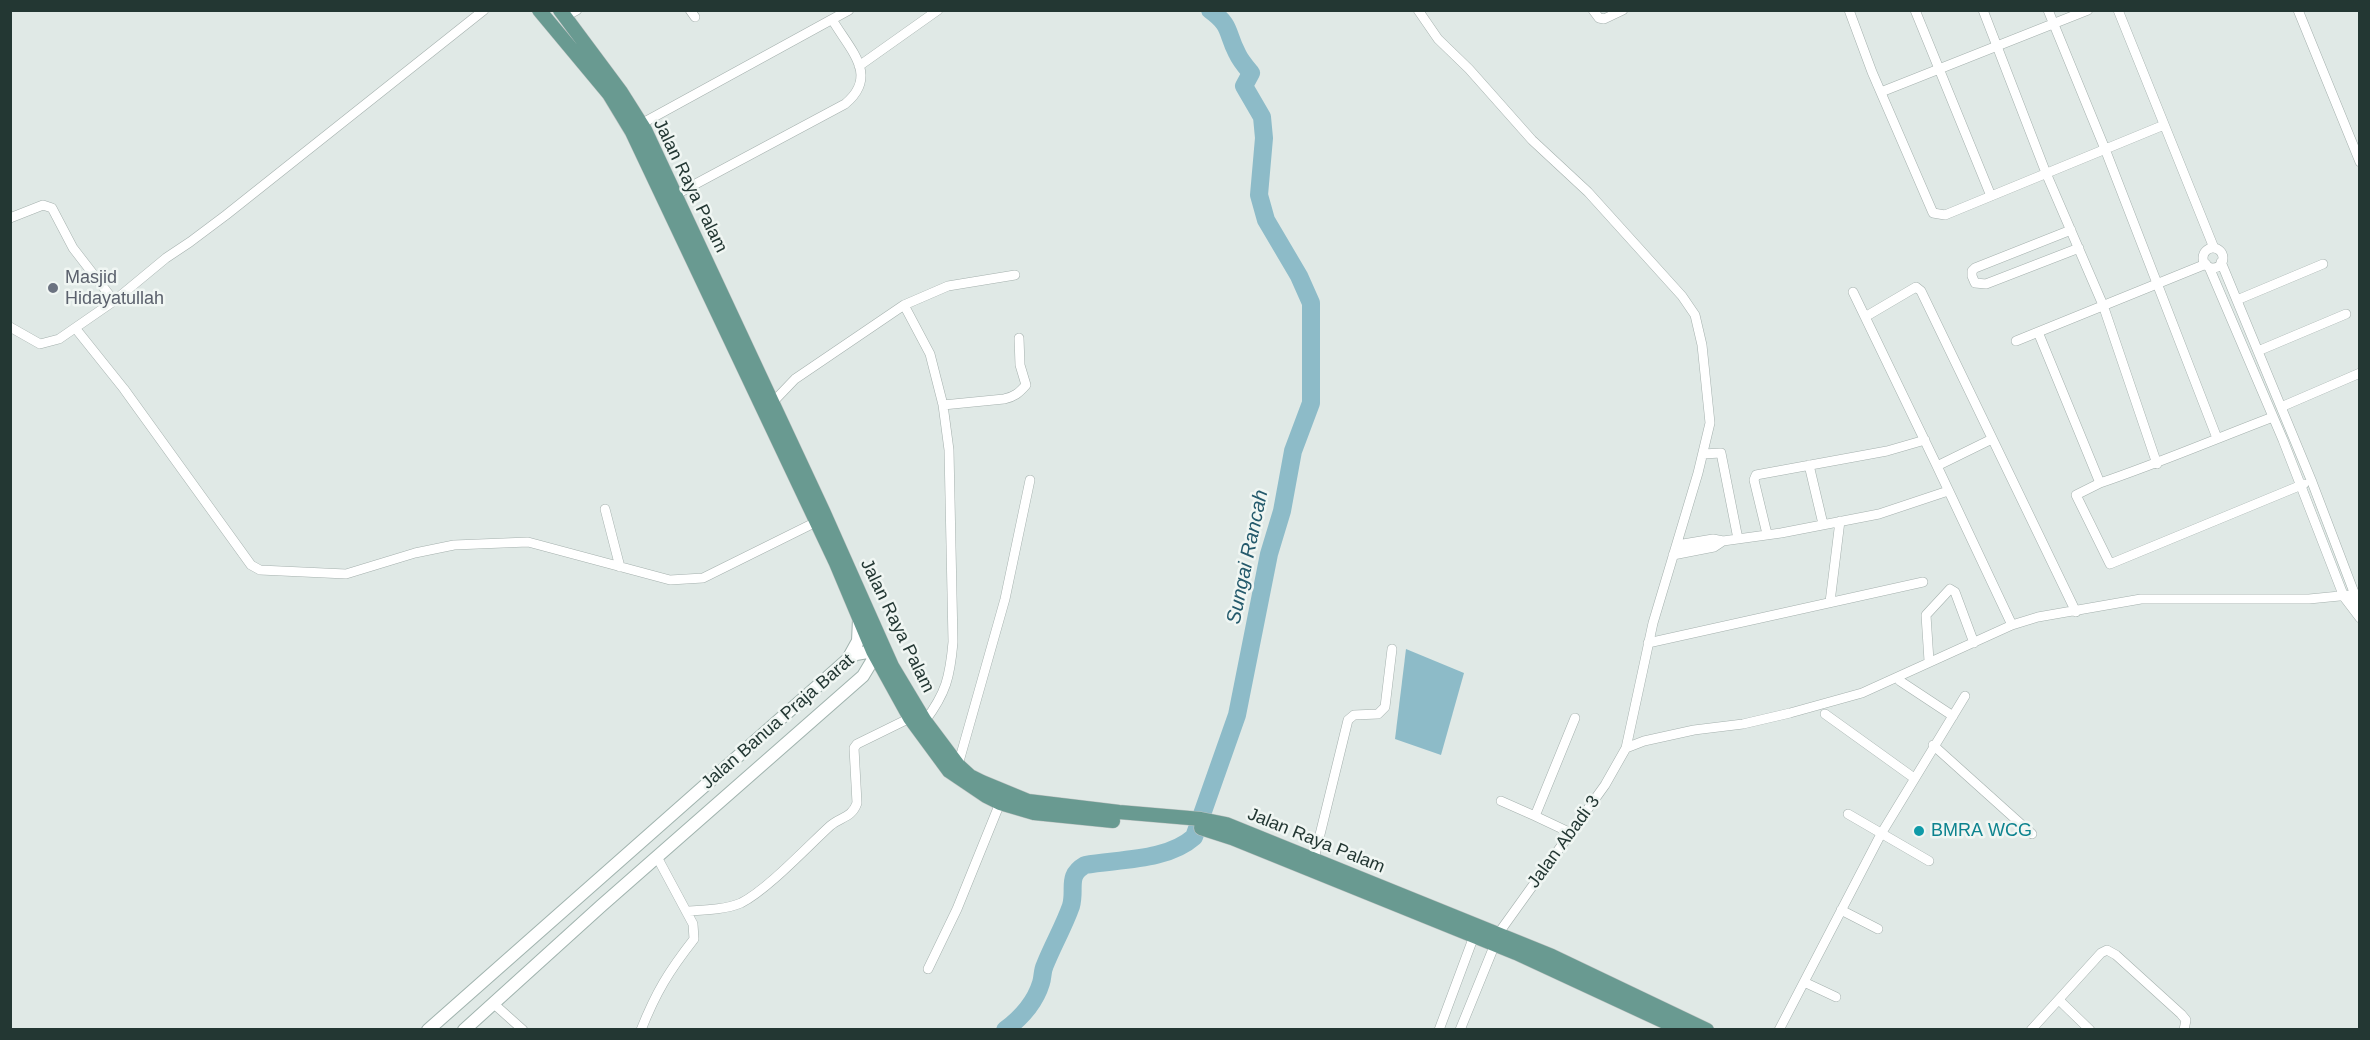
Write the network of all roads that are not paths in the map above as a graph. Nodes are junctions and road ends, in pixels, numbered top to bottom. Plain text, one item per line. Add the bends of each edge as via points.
1 (484, 10) edge
2 (539, 10) edge
3 (849, 10) edge
4 (938, 10) edge
5 (1418, 10) edge
6 (1593, 10) edge
7 (1623, 10) edge
8 (1848, 10) edge
9 (1915, 10) edge
10 (1983, 10) edge
11 (2048, 10) edge
12 (2088, 10) edge
13 (2118, 10) edge
14 (2298, 10) edge
15 (567, 13) edge
16 (833, 21) junction
17 (2053, 24) junction
18 (1997, 46) junction
19 (859, 66) junction
20 (1939, 69) junction
21 (1881, 92) junction
22 (641, 124) junction
23 (2164, 125) junction
24 (2105, 149) junction
25 (2360, 162) edge
26 (2046, 173) junction
27 (675, 195) junction
28 (1991, 196) junction
29 (10, 218) edge
30 (2071, 230) junction
31 (2043, 241) junction
32 (2079, 248) junction
33 (2214, 248) junction
34 (2000, 258) junction
35 (2050, 259) junction
36 (699, 260) junction
37 (2221, 262) junction
38 (2323, 264) dead end
39 (2207, 265) junction
40 (1015, 275) dead end
41 (2008, 275) junction
42 (2156, 284) junction
43 (1853, 292) dead end
44 (2237, 300) junction
45 (114, 301) junction
46 (904, 304) junction
47 (2103, 305) junction
48 (2346, 314) dead end
49 (1864, 317) junction
50 (10, 327) edge
51 (76, 329) junction
52 (2038, 332) junction
53 (2250, 332) junction
54 (2238, 335) junction
55 (1019, 338) dead end
56 (2016, 341) dead end
57 (2258, 351) junction
58 (2360, 373) edge
59 (772, 403) junction
60 (943, 405) junction
61 (2281, 407) junction
62 (2273, 417) junction
63 (2217, 438) junction
64 (1924, 440) junction
65 (1992, 440) junction
66 (1703, 454) junction
67 (2157, 464) junction
68 (1809, 465) junction
69 (1937, 466) junction
70 (1030, 480) dead end
71 (2312, 482) junction
72 (2100, 483) junction
73 (2301, 486) junction
74 (1948, 491) junction
75 (605, 509) dead end
76 (1840, 521) junction
77 (816, 522) junction
78 (1823, 524) junction
79 (1767, 534) junction
80 (1738, 539) junction
81 (1723, 541) junction
82 (1677, 544) junction
83 (1673, 555) junction
84 (2342, 559) junction
85 (2331, 563) junction
86 (620, 567) junction
87 (1923, 582) dead end
88 (2357, 595) edge
89 (2344, 597) junction
90 (1830, 602) junction
91 (2076, 612) junction
92 (2359, 617) edge
93 (859, 619) junction
94 (874, 625) junction
95 (2012, 625) junction
96 (1974, 643) junction
97 (1648, 644) junction
98 (1392, 649) dead end
99 (873, 651) junction
100 (848, 660) junction
101 (1929, 661) junction
102 (891, 672) junction
103 (862, 676) junction
104 (1900, 681) dead end
105 (1965, 696) dead end
106 (1825, 714) dead end
107 (1953, 716) junction
108 (910, 718) junction
109 (1575, 718) dead end
110 (925, 721) junction
111 (1933, 745) junction
112 (1626, 748) junction
113 (958, 765) junction
114 (1914, 778) junction
115 (1502, 801) dead end
116 (1000, 803) junction
117 (1848, 814) dead end
118 (1535, 816) junction
119 (1182, 822) junction
120 (1201, 823) junction
121 (1571, 833) junction
122 (1881, 834) junction
123 (2031, 834) dead end
124 (657, 857) junction
125 (1314, 859) junction
126 (1929, 861) dead end
127 (1401, 900) junction
128 (1841, 910) junction
129 (686, 911) junction
130 (1878, 928) dead end
131 (1474, 936) junction
132 (1496, 939) junction
133 (928, 969) dead end
134 (1804, 982) junction
135 (1836, 997) dead end
136 (2058, 1000) junction
137 (494, 1004) junction
138 (1670, 1022) edge
139 (428, 1029) edge
140 (464, 1029) edge
141 (523, 1029) edge
142 (641, 1029) edge
143 (1439, 1029) edge
144 (1460, 1029) edge
145 (1682, 1029) edge
146 (1707, 1029) edge
147 (1779, 1029) edge
148 (2031, 1029) edge
149 (2090, 1029) edge
150 (2184, 1029) edge

1 - 45 street
2 - 36 main road, Jalan Raya Palam via 609,94
3 - 16 street
4 - 19 street
5 - 66 street, Jalan Abadi 3 via 1438,39 1532,140 1588,192 1695,315 1710,423
6 - 7 street via 1604,19
8 - 21 street
9 - 20 street
10 - 18 street
11 - 17 street
12 - 17 street
13 - 23 street
14 - 25 street
15 - 22 main road, Jalan Raya Palam
16 - 19 street
16 - 22 street
17 - 18 street
17 - 24 street
18 - 20 street
18 - 26 street
19 - 27 street via 860,88 845,104
20 - 21 street
20 - 28 street
21 - 28 street via 1933,213 1945,215
22 - 27 main road, Jalan Raya Palam
23 - 24 street
23 - 33 street
24 - 26 street
24 - 42 street
26 - 28 street
26 - 30 street
27 - 36 main road, Jalan Raya Palam
29 - 45 street via 43,206 52,208 73,248
30 - 31 street
30 - 32 street
31 - 34 street
31 - 35 street
32 - 35 street
32 - 47 street
33 - 37 street via 2221,253
33 - 39 street via 2204,253
34 - 41 street
34 - 41 street via 1976,268 1971,276 1979,285
35 - 41 street
36 - 59 main road, Jalan Raya Palam
36 - 77 main road, Jalan Raya Palam
37 - 39 street via 2216,267
37 - 44 street
38 - 44 street
39 - 42 street
39 - 54 street
40 - 46 street via 948,286
42 - 47 street
42 - 63 street
43 - 49 street
44 - 53 street
45 - 51 street
46 - 59 street via 795,379
46 - 60 street via 930,354
47 - 52 street
47 - 67 street
48 - 57 street
49 - 64 street
49 - 65 street via 1919,288
50 - 51 street via 40,344
51 - 86 street via 131,397 251,565 260,570 346,574 454,545 528,542
52 - 56 street
52 - 72 street
53 - 54 street
53 - 57 street
54 - 62 street
55 - 60 street via 1026,385 1019,393 1004,399
57 - 61 street
58 - 61 street
59 - 94 main road, Jalan Raya Palam
60 - 110 street via 949,450 953,642 946,688
61 - 71 street
62 - 63 street
62 - 73 street
63 - 67 street
64 - 68 street
64 - 69 street
65 - 69 street
65 - 91 street
66 - 80 street via 1721,453
66 - 82 street, Jalan Abadi 3
67 - 72 street
68 - 78 street
68 - 79 street via 1756,475
69 - 74 street
70 - 113 street via 1005,599
71 - 73 street
71 - 84 street
72 - 73 street via 2076,495 2110,564
73 - 85 street
74 - 76 street via 1879,514
74 - 95 street
75 - 86 street
76 - 78 street
76 - 90 street
77 - 86 street via 703,578 669,580
77 - 93 main road, Jalan Raya Palam
78 - 79 street
79 - 80 street
80 - 81 street
81 - 82 street
81 - 83 street via 1714,547
82 - 83 street, Jalan Abadi 3
83 - 97 street, Jalan Abadi 3
84 - 85 street
84 - 88 street
85 - 89 street
87 - 90 street
88 - 89 street
88 - 92 street
89 - 91 street via 2141,599
89 - 92 street
90 - 97 street
91 - 95 street
93 - 99 main road, Jalan Raya Palam
93 - 100 street via 858,641
94 - 99 street
94 - 102 main road, Jalan Raya Palam
95 - 96 street
96 - 101 street
96 - 101 street via 1955,592 1950,589 1926,615
97 - 112 street, Jalan Abadi 3
98 - 125 street via 1385,707 1378,714 1354,715 1348,720
99 - 100 street, Jalan Banua Praja Barat
99 - 102 main road, Jalan Raya Palam
99 - 103 street, Jalan Banua Praja Barat
100 - 139 street, Jalan Banua Praja Barat
101 - 112 street via 1862,693 1815,707 1743,724 1694,730
102 - 103 street via 871,671
102 - 108 main road, Jalan Raya Palam
102 - 110 main road, Jalan Raya Palam
103 - 124 street, Jalan Banua Praja Barat
104 - 107 street
105 - 107 street
106 - 114 street
107 - 111 street
108 - 116 main road, Jalan Raya Palam via 950,771 966,785
108 - 129 street via 854,748 855,811 833,823 759,891 741,902 721,909
109 - 118 street
110 - 113 main road, Jalan Raya Palam
111 - 114 street
111 - 123 street
112 - 121 street, Jalan Abadi 3 via 1613,774
113 - 119 main road, Jalan Raya Palam via 970,776 1028,801
114 - 122 street
115 - 118 street
116 - 119 main road, Jalan Raya Palam via 1050,815
116 - 133 street
117 - 122 street
118 - 121 street
119 - 120 main road, Jalan Raya Palam
120 - 125 main road, Jalan Raya Palam via 1226,824
120 - 127 main road, Jalan Raya Palam
121 - 132 street, Jalan Abadi 3
122 - 126 street
122 - 128 street
124 - 129 street
124 - 137 street, Jalan Banua Praja Barat
125 - 127 main road, Jalan Raya Palam
127 - 131 main road, Jalan Raya Palam
127 - 132 main road, Jalan Raya Palam
128 - 130 street
128 - 134 street
129 - 142 street via 693,924 694,939 669,972
131 - 132 main road, Jalan Raya Palam
131 - 143 street
132 - 138 main road, Jalan Raya Palam via 1552,956
132 - 144 street, Jalan Abadi 3
134 - 135 street
134 - 147 street
136 - 148 street
136 - 149 street
136 - 150 street via 2108,950 2181,1014 2186,1020
137 - 140 street, Jalan Banua Praja Barat
137 - 141 street
138 - 145 main road, Jalan Raya Palam
138 - 146 main road, Jalan Raya Palam

